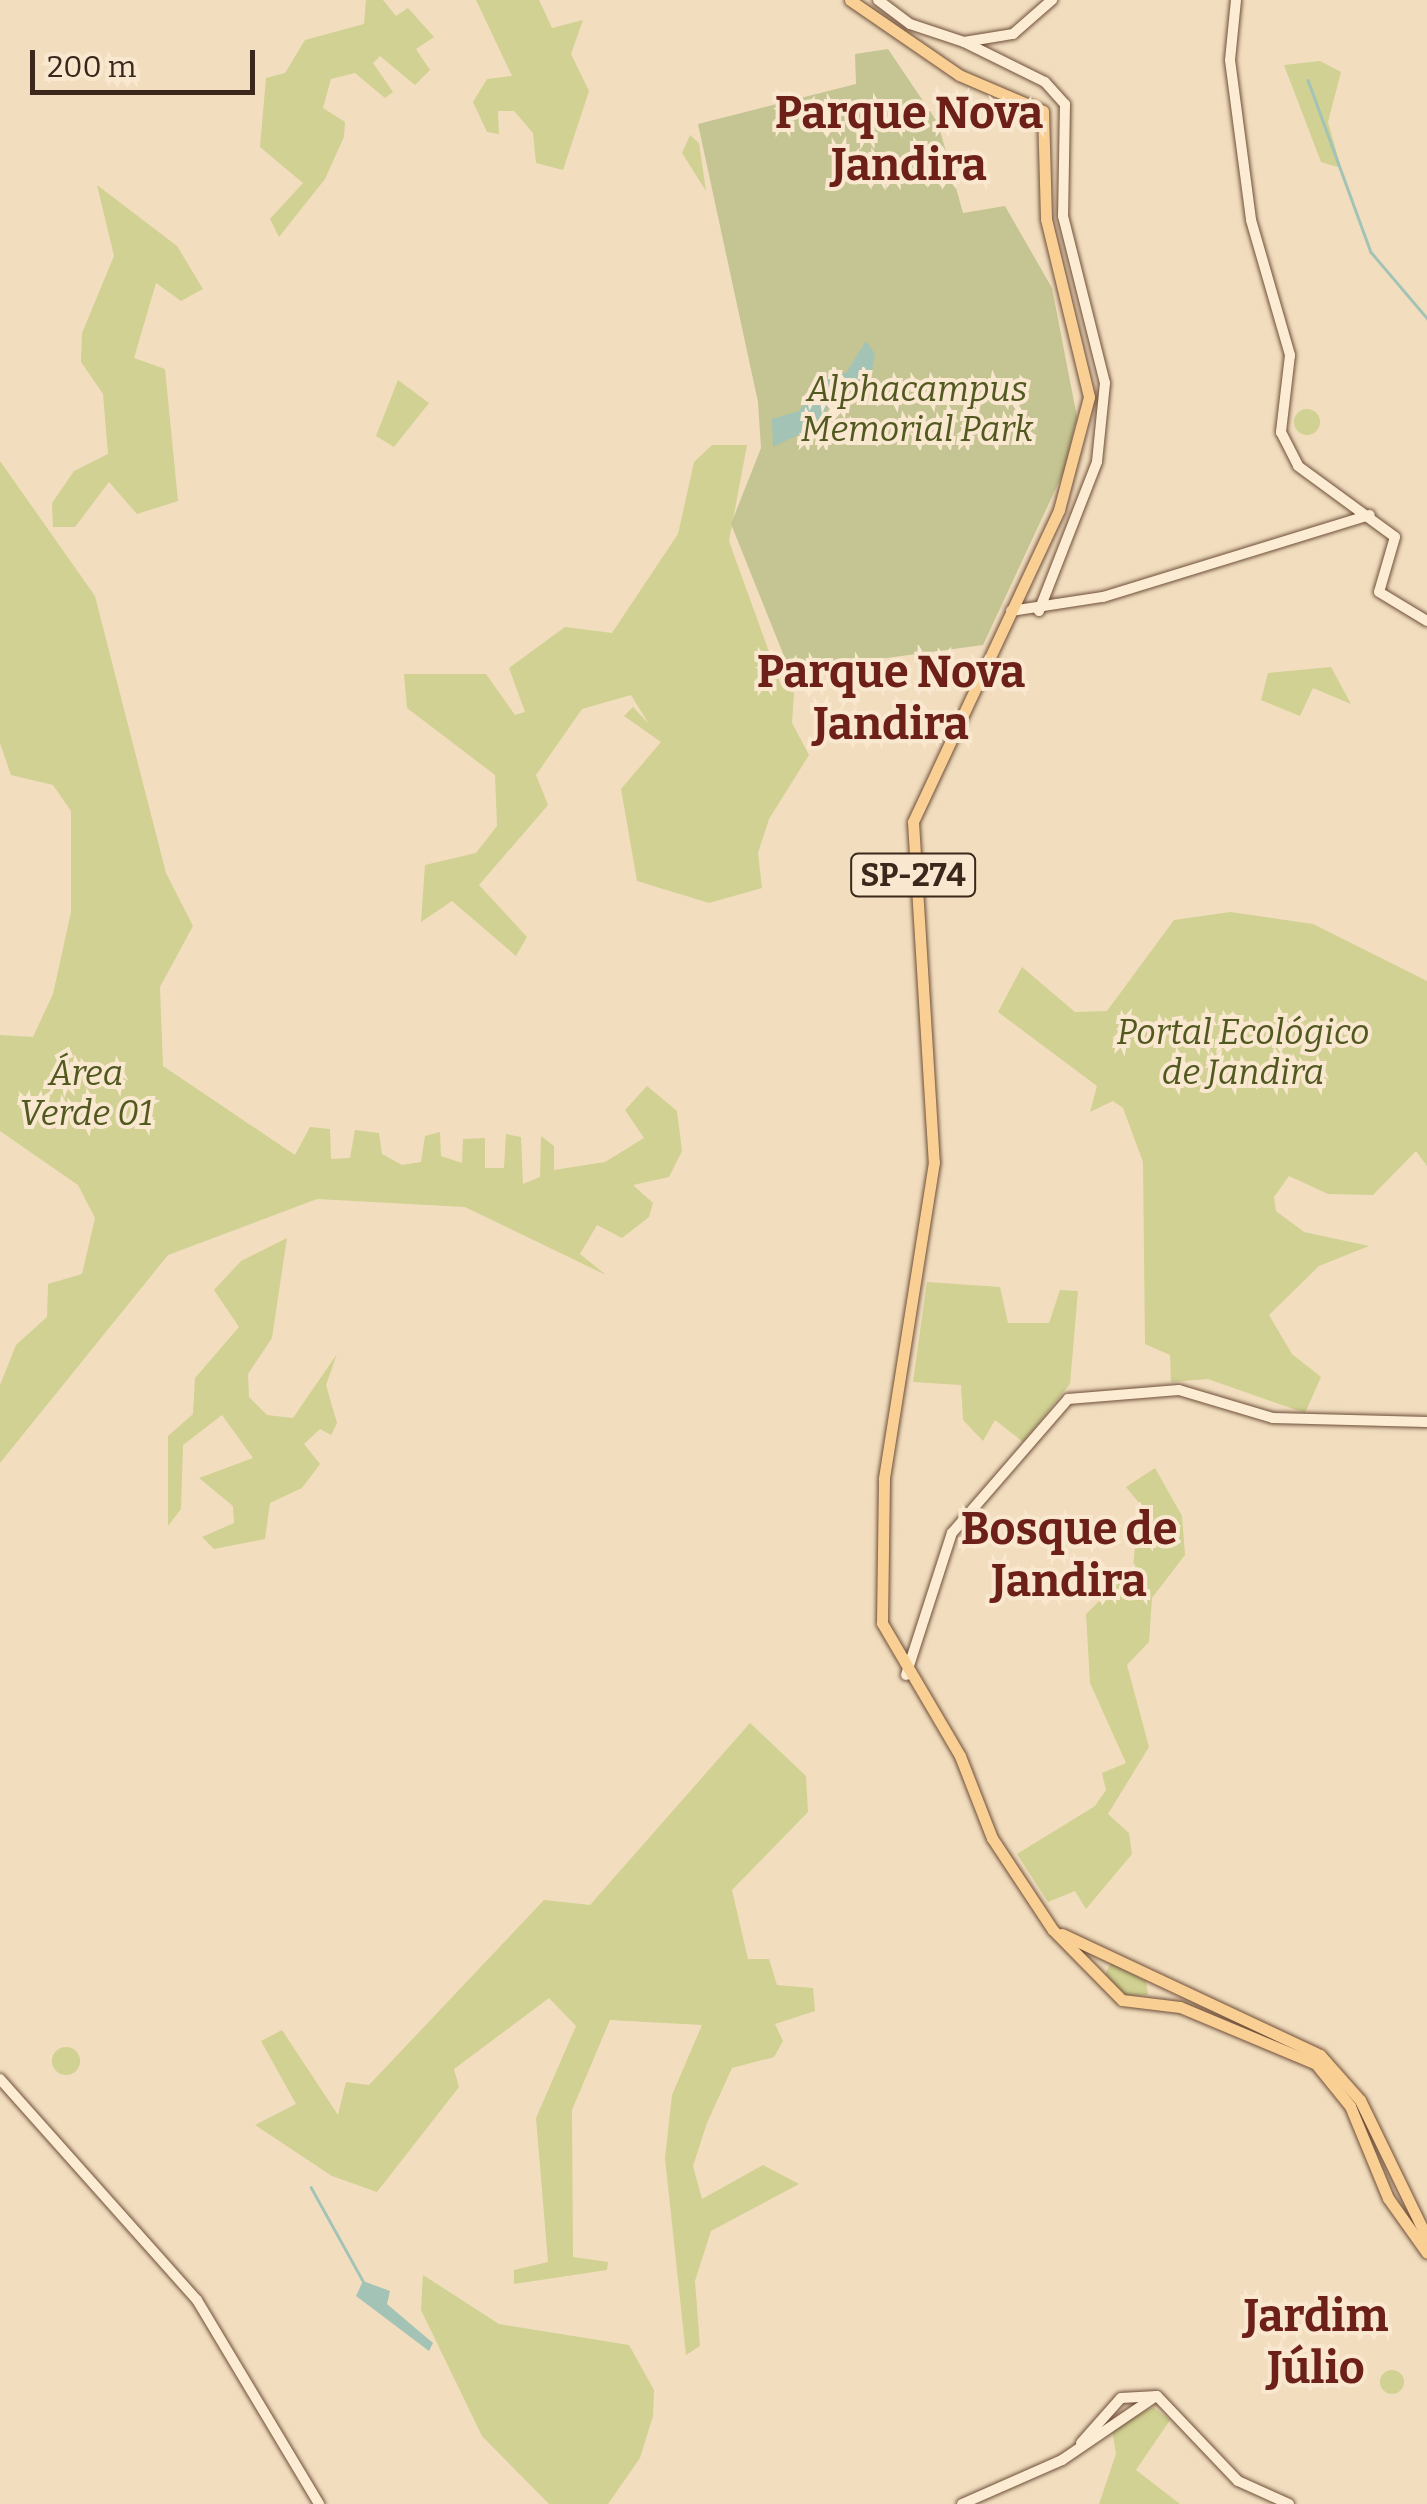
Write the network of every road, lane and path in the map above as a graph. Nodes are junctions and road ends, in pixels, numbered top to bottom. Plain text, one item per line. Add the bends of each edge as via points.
1 (850, 0) edge
2 (878, 0) edge
3 (1052, 0) edge
4 (1236, 0) edge
5 (964, 42) junction
6 (1370, 515) junction
7 (1011, 611) junction
8 (1038, 611) junction
9 (1427, 621) edge
10 (1427, 1422) edge
11 (906, 1675) junction
12 (1054, 1930) junction
13 (1114, 1959) junction
14 (1100, 1980) junction
15 (1154, 1980) junction
16 (1146, 2004) junction
17 (0, 2079) edge
18 (1427, 2238) edge
19 (1427, 2254) edge
20 (319, 2504) edge
21 (962, 2504) edge
22 (1289, 2504) edge

1 - 7 main road, SP-274 via 934,60 1036,103 1046,118 1046,219 1089,397 1071,478
2 - 5 street via 910,24
3 - 5 street via 1013,34
4 - 6 street via 1230,60 1252,220 1290,355 1286,444 1298,466
5 - 8 street via 988,61 1046,82 1064,104 1063,216 1105,383 1097,462
6 - 8 street
6 - 9 street via 1396,537 1379,592
7 - 8 street
7 - 11 main road, SP-274 via 913,822 934,1162 884,1478 880,1598
10 - 11 street via 1263,1416 1179,1390 1068,1399 952,1532
11 - 12 main road, SP-274 via 960,1756 992,1838
12 - 13 main road
12 - 14 main road
13 - 14 main road
13 - 15 main road
14 - 16 main road via 1122,2000
15 - 16 main road
15 - 18 main road via 1304,2044 1336,2070
16 - 19 main road via 1268,2038 1330,2076 1388,2198
17 - 20 street via 197,2300
21 - 22 street via 1155,2396 1238,2481

